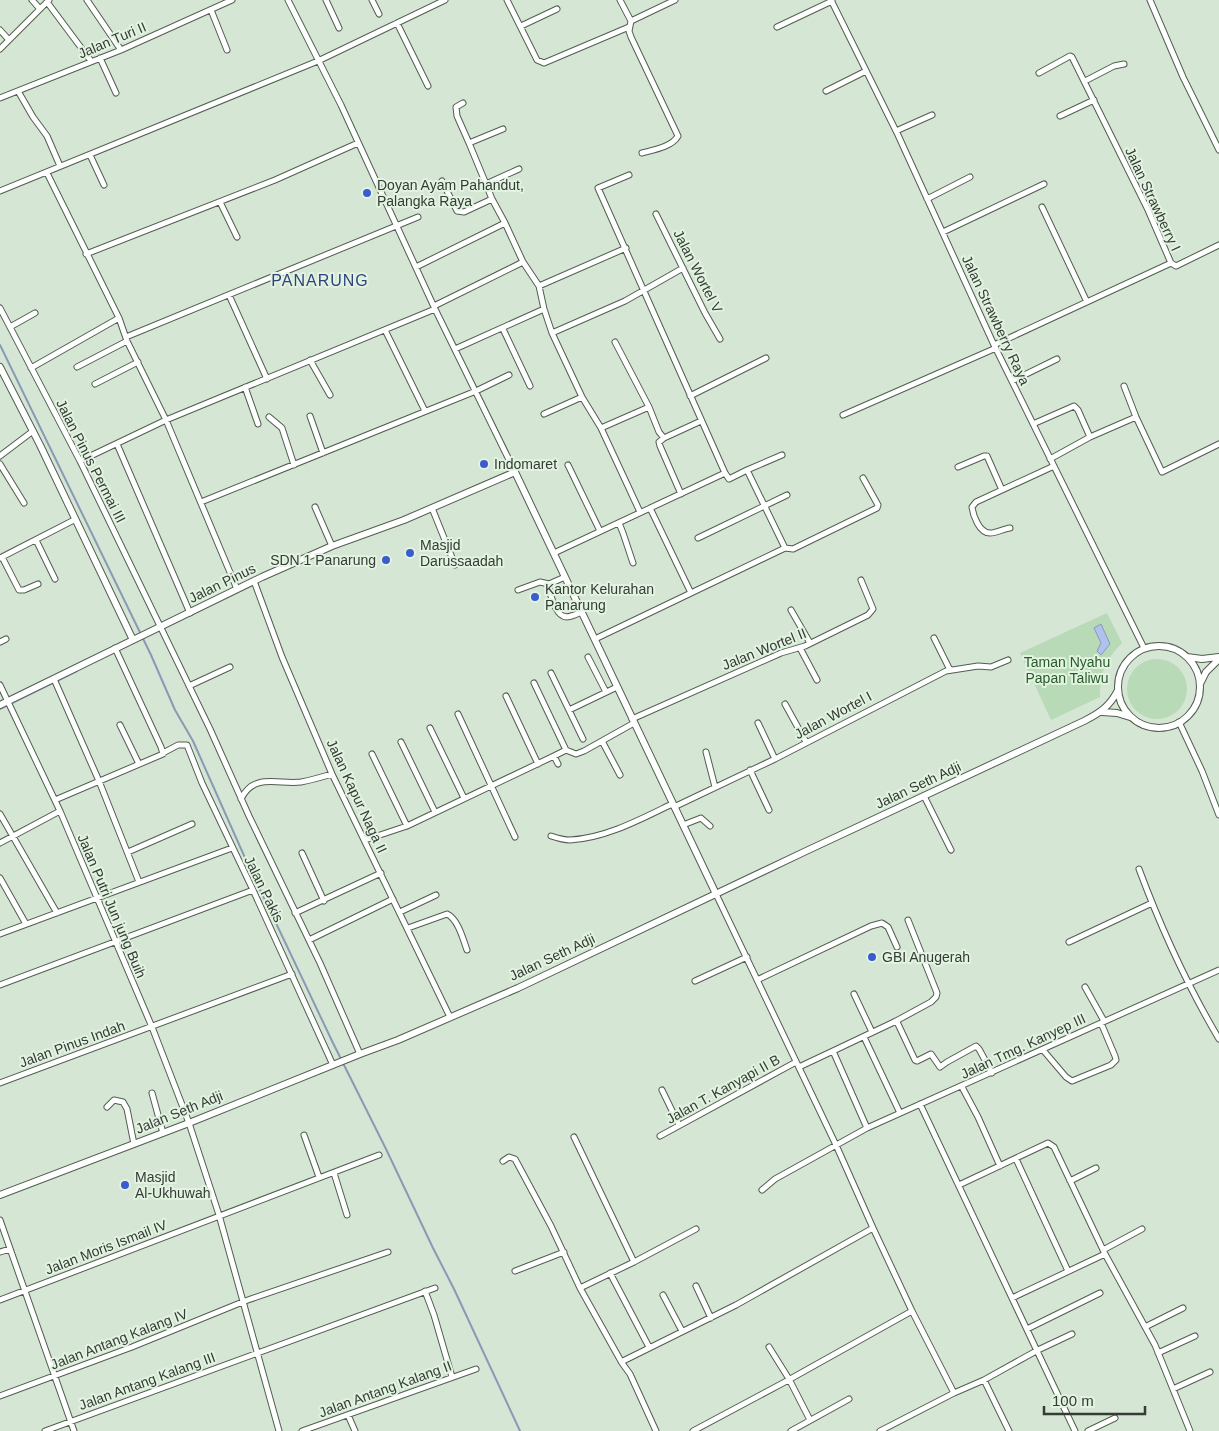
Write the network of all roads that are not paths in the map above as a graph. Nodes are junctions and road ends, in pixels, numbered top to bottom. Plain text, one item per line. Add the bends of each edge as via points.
1 (32, 0) edge
2 (87, 0) edge
3 (232, 0) edge
4 (288, 0) edge
5 (326, 0) edge
6 (372, 0) edge
7 (445, 0) edge
8 (508, 0) edge
9 (620, 0) edge
10 (675, 0) edge
11 (1150, 0) edge
12 (48, 1) edge
13 (831, 1) edge
14 (40, 9) junction
15 (557, 9) dead end
16 (210, 10) junction
17 (378, 14) dead end
18 (631, 21) junction
19 (397, 23) junction
20 (521, 26) junction
21 (629, 27) junction
22 (777, 27) dead end
23 (339, 28) dead end
24 (0, 30) edge
25 (9, 40) junction
26 (0, 49) edge
27 (120, 50) junction
28 (227, 50) dead end
29 (100, 58) junction
30 (318, 61) junction
31 (92, 62) junction
32 (1124, 64) dead end
33 (866, 71) junction
34 (1040, 73) dead end
35 (1085, 81) junction
36 (428, 86) dead end
37 (18, 91) junction
38 (826, 91) dead end
39 (116, 93) dead end
40 (0, 98) edge
41 (1094, 100) junction
42 (463, 103) dead end
43 (932, 115) dead end
44 (1060, 116) dead end
45 (503, 129) dead end
46 (896, 131) junction
47 (469, 143) junction
48 (358, 144) junction
49 (1219, 150) edge
50 (642, 153) dead end
51 (90, 155) junction
52 (60, 166) junction
53 (519, 169) dead end
54 (47, 173) junction
55 (630, 175) dead end
56 (970, 177) dead end
57 (442, 181) dead end
58 (486, 184) junction
59 (1044, 184) dead end
60 (104, 185) dead end
61 (0, 191) edge
62 (492, 199) junction
63 (927, 200) junction
64 (220, 202) junction
65 (1042, 207) dead end
66 (656, 214) dead end
67 (418, 217) dead end
68 (505, 223) junction
69 (397, 225) junction
70 (943, 232) junction
71 (237, 237) dead end
72 (1219, 245) edge
73 (626, 248) junction
74 (86, 254) junction
75 (523, 262) junction
76 (1171, 264) junction
77 (416, 267) junction
78 (683, 268) junction
79 (539, 286) junction
80 (644, 289) junction
81 (229, 295) junction
82 (1087, 302) junction
83 (434, 307) junction
84 (0, 308) edge
85 (544, 309) junction
86 (36, 313) dead end
87 (119, 318) junction
88 (10, 327) junction
89 (503, 329) junction
90 (385, 330) junction
91 (552, 333) junction
92 (127, 339) junction
93 (720, 339) dead end
94 (615, 342) dead end
95 (995, 346) junction
96 (455, 349) junction
97 (766, 358) dead end
98 (1057, 359) dead end
99 (310, 360) junction
100 (138, 362) junction
101 (0, 367) edge
102 (77, 367) dead end
103 (31, 368) junction
104 (509, 375) dead end
105 (267, 379) junction
106 (1012, 381) junction
107 (95, 384) dead end
108 (530, 386) dead end
109 (1124, 386) dead end
110 (245, 387) junction
111 (476, 391) junction
112 (330, 395) dead end
113 (690, 396) junction
114 (582, 397) junction
115 (649, 407) junction
116 (425, 411) junction
117 (544, 414) dead end
118 (843, 415) dead end
119 (310, 416) dead end
120 (269, 417) dead end
121 (1136, 417) junction
122 (166, 420) junction
123 (701, 421) junction
124 (258, 424) dead end
125 (1033, 424) junction
126 (601, 428) junction
127 (33, 431) junction
128 (1090, 437) junction
129 (664, 438) junction
130 (117, 444) junction
131 (1219, 444) edge
132 (323, 453) junction
133 (782, 455) dead end
134 (0, 456) edge
135 (1050, 459) junction
136 (80, 461) junction
137 (0, 464) edge
138 (568, 464) dead end
139 (294, 465) junction
140 (1054, 466) junction
141 (958, 467) dead end
142 (747, 470) junction
143 (515, 472) junction
144 (726, 473) junction
145 (863, 478) dead end
146 (1002, 490) junction
147 (681, 494) junction
148 (787, 495) dead end
149 (201, 502) junction
150 (24, 504) dead end
151 (316, 507) dead end
152 (765, 507) junction
153 (432, 508) junction
154 (650, 508) junction
155 (640, 512) junction
156 (74, 520) junction
157 (619, 523) junction
158 (1010, 528) dead end
159 (600, 532) junction
160 (698, 538) dead end
161 (36, 540) junction
162 (332, 546) junction
163 (785, 548) junction
164 (554, 553) junction
165 (1, 558) edge
166 (632, 563) dead end
167 (455, 565) dead end
168 (565, 577) junction
169 (54, 579) dead end
170 (861, 580) dead end
171 (254, 581) junction
172 (38, 584) dead end
173 (548, 584) junction
174 (237, 589) junction
175 (518, 590) dead end
176 (691, 593) junction
177 (790, 610) dead end
178 (582, 612) junction
179 (190, 613) junction
180 (159, 627) junction
181 (934, 638) dead end
182 (135, 639) junction
183 (595, 639) junction
184 (810, 643) junction
185 (115, 648) junction
186 (800, 648) junction
187 (1144, 648) junction
188 (588, 657) dead end
189 (1187, 657) junction
190 (1219, 658) edge
191 (1008, 660) dead end
192 (230, 667) dead end
193 (950, 670) junction
194 (551, 673) dead end
195 (54, 678) junction
196 (817, 680) dead end
197 (534, 683) dead end
198 (1200, 684) junction
199 (0, 685) edge
200 (189, 686) junction
201 (617, 686) junction
202 (1118, 690) junction
203 (606, 692) junction
204 (506, 696) dead end
205 (8, 701) junction
206 (0, 704) edge
207 (785, 704) dead end
208 (569, 710) junction
209 (1102, 712) junction
210 (458, 714) dead end
211 (1133, 719) junction
212 (633, 721) junction
213 (1179, 722) junction
214 (758, 723) dead end
215 (120, 725) dead end
216 (430, 728) dead end
217 (583, 739) dead end
218 (602, 741) junction
219 (402, 742) dead end
220 (806, 742) junction
221 (566, 750) junction
222 (163, 752) junction
223 (706, 752) dead end
224 (372, 754) dead end
225 (554, 756) junction
226 (775, 759) junction
227 (139, 764) junction
228 (538, 764) junction
229 (558, 764) dead end
230 (750, 770) junction
231 (332, 774) junction
232 (620, 775) dead end
233 (99, 781) junction
234 (492, 785) junction
235 (715, 787) junction
236 (924, 796) junction
237 (464, 798) junction
238 (241, 799) junction
239 (54, 800) junction
240 (1216, 801) edge
241 (673, 805) junction
242 (769, 810) dead end
243 (60, 811) junction
244 (435, 812) junction
245 (0, 814) edge
246 (1219, 815) edge
247 (192, 824) dead end
248 (683, 825) junction
249 (407, 826) junction
250 (710, 826) dead end
251 (551, 836) dead end
252 (12, 837) junction
253 (515, 837) dead end
254 (365, 840) junction
255 (0, 843) edge
256 (232, 848) junction
257 (951, 850) dead end
258 (128, 852) junction
259 (302, 853) dead end
260 (1139, 869) dead end
261 (381, 873) junction
262 (0, 878) edge
263 (140, 882) junction
264 (254, 890) junction
265 (716, 894) junction
266 (436, 895) dead end
267 (97, 898) junction
268 (393, 899) junction
269 (324, 901) junction
270 (1152, 903) junction
271 (57, 912) junction
272 (400, 912) junction
273 (296, 913) junction
274 (908, 920) dead end
275 (26, 924) junction
276 (408, 928) junction
277 (0, 934) edge
278 (309, 940) junction
279 (1069, 942) dead end
280 (116, 943) junction
281 (897, 947) dead end
282 (467, 950) dead end
283 (747, 957) junction
284 (1219, 970) edge
285 (292, 974) junction
286 (757, 980) junction
287 (695, 981) dead end
288 (0, 985) edge
289 (1189, 985) junction
290 (1085, 987) dead end
291 (854, 994) dead end
292 (450, 1017) junction
293 (896, 1022) junction
294 (1102, 1022) junction
295 (152, 1026) junction
296 (872, 1032) junction
297 (864, 1037) junction
298 (1219, 1039) edge
299 (1043, 1050) junction
300 (833, 1051) junction
301 (360, 1054) junction
302 (798, 1064) junction
303 (334, 1065) junction
304 (992, 1073) junction
305 (0, 1083) edge
306 (962, 1087) junction
307 (662, 1090) dead end
308 (152, 1093) dead end
309 (920, 1104) junction
310 (107, 1107) dead end
311 (900, 1113) junction
312 (189, 1123) junction
313 (680, 1125) junction
314 (867, 1128) junction
315 (163, 1133) junction
316 (304, 1135) dead end
317 (660, 1136) dead end
318 (574, 1137) dead end
319 (134, 1144) junction
320 (836, 1145) junction
321 (379, 1155) dead end
322 (1016, 1158) junction
323 (503, 1161) dead end
324 (1000, 1166) junction
325 (1096, 1168) dead end
326 (334, 1173) junction
327 (320, 1178) junction
328 (1070, 1181) junction
329 (959, 1186) junction
330 (762, 1190) dead end
331 (0, 1195) edge
332 (219, 1215) junction
333 (347, 1215) dead end
334 (0, 1220) edge
335 (873, 1228) junction
336 (696, 1229) dead end
337 (1142, 1229) dead end
338 (10, 1249) junction
339 (0, 1252) edge
340 (388, 1252) dead end
341 (564, 1252) junction
342 (1104, 1252) junction
343 (634, 1262) junction
344 (515, 1271) dead end
345 (1068, 1271) junction
346 (610, 1273) junction
347 (696, 1286) dead end
348 (435, 1288) dead end
349 (580, 1288) junction
350 (24, 1291) junction
351 (425, 1291) junction
352 (1100, 1293) dead end
353 (664, 1295) dead end
354 (1012, 1298) junction
355 (0, 1300) edge
356 (245, 1301) junction
357 (1183, 1308) dead end
358 (912, 1311) junction
359 (711, 1318) junction
360 (1145, 1327) junction
361 (1027, 1329) junction
362 (682, 1331) junction
363 (1072, 1334) dead end
364 (1195, 1336) dead end
365 (649, 1347) junction
366 (769, 1347) dead end
367 (1038, 1350) junction
368 (257, 1352) junction
369 (1158, 1353) junction
370 (622, 1363) junction
371 (476, 1369) dead end
372 (1210, 1372) dead end
373 (54, 1376) junction
374 (452, 1377) junction
375 (789, 1380) junction
376 (984, 1380) junction
377 (1173, 1389) junction
378 (954, 1393) junction
379 (0, 1396) edge
380 (850, 1399) dead end
381 (348, 1415) junction
382 (1115, 1418) dead end
383 (810, 1420) junction
384 (71, 1421) junction
385 (45, 1431) edge
386 (74, 1431) edge
387 (279, 1431) edge
388 (302, 1431) edge
389 (355, 1431) edge
390 (656, 1431) edge
391 (693, 1431) edge
392 (791, 1431) edge
393 (880, 1431) edge
394 (1009, 1431) edge
395 (1075, 1431) edge
396 (1088, 1431) edge
397 (1190, 1431) edge

1 - 14 street
2 - 27 street
3 - 16 street, Jalan Turi II
4 - 30 street
5 - 23 street
6 - 17 street
7 - 19 street
8 - 20 street
9 - 18 street
10 - 18 street
11 - 49 street
12 - 14 street
12 - 31 street
13 - 22 street
13 - 33 street, Jalan Strawberry Raya
14 - 25 street
15 - 20 street
16 - 27 street, Jalan Turi II
16 - 28 street
18 - 21 street
19 - 30 street
19 - 36 street
20 - 21 street via 537,60 544,63
21 - 50 street via 631,38 678,136 675,141
24 - 25 street
25 - 26 street
27 - 29 street, Jalan Turi II
29 - 31 street, Jalan Turi II
29 - 39 street
30 - 48 street
30 - 51 street
31 - 37 street, Jalan Turi II
32 - 35 street
33 - 38 street
33 - 46 street, Jalan Strawberry Raya
34 - 35 street, Jalan Strawberry I via 1070,56
35 - 41 street, Jalan Strawberry I
37 - 40 street, Jalan Turi II
37 - 52 street via 47,136
41 - 44 street
41 - 76 street, Jalan Strawberry I
42 - 47 street via 456,107 457,116
43 - 46 street
45 - 47 street
46 - 63 street, Jalan Strawberry Raya
47 - 58 street
48 - 64 street
48 - 69 street
51 - 52 street
51 - 60 street
52 - 54 street
53 - 58 street
54 - 61 street
54 - 74 street
55 - 73 street via 598,188
56 - 63 street
57 - 62 street via 461,213
58 - 62 street
59 - 70 street
62 - 68 street
63 - 70 street, Jalan Strawberry Raya
64 - 71 street
64 - 74 street
65 - 82 street
66 - 78 street, Jalan Wortel V
67 - 69 street
68 - 75 street
68 - 77 street
69 - 77 street
69 - 81 street
70 - 95 street, Jalan Strawberry Raya
72 - 76 street via 1176,266
73 - 79 street
73 - 80 street
74 - 87 street
75 - 79 street
75 - 83 street
76 - 82 street, Jalan Strawberry I
77 - 83 street
78 - 80 street
78 - 93 street, Jalan Wortel V
79 - 85 street
80 - 91 street via 625,301
80 - 113 street
81 - 92 street
81 - 105 street
82 - 95 street, Jalan Strawberry I
83 - 90 street
83 - 96 street
84 - 88 street, Jalan Pinus Permai III
85 - 89 street
85 - 91 street
86 - 88 street
87 - 92 street
87 - 103 street
88 - 103 street, Jalan Pinus Permai III
89 - 96 street
89 - 108 street
90 - 99 street
90 - 116 street
91 - 114 street
92 - 100 street
92 - 102 street
94 - 115 street
95 - 106 street, Jalan Strawberry Raya
95 - 118 street, Jalan Strawberry I
96 - 111 street
97 - 113 street
98 - 106 street
99 - 105 street
99 - 112 street
100 - 107 street
100 - 122 street
101 - 127 street
103 - 136 street, Jalan Pinus Permai III
104 - 111 street
105 - 110 street
106 - 125 street, Jalan Strawberry Raya
109 - 121 street
110 - 122 street
110 - 124 street
111 - 116 street
111 - 143 street
113 - 123 street
114 - 117 street
114 - 126 street
115 - 126 street
115 - 129 street
116 - 132 street
119 - 132 street
120 - 139 street via 282,428
121 - 128 street
121 - 131 street via 1162,472
122 - 130 street
122 - 149 street
123 - 129 street
123 - 144 street
125 - 128 street via 1074,406
125 - 135 street, Jalan Strawberry Raya
126 - 155 street
127 - 134 street
127 - 156 street
128 - 135 street
129 - 147 street via 659,442 660,446
130 - 136 street
130 - 179 street
132 - 139 street
133 - 142 street
135 - 140 street, Jalan Strawberry Raya
136 - 180 street, Jalan Pinus Permai III
137 - 150 street
138 - 159 street
139 - 149 street
140 - 146 street
140 - 187 street, Jalan Strawberry Raya
141 - 146 street via 986,456
142 - 144 street via 729,479
142 - 152 street
143 - 153 street, Jalan Pinus
143 - 164 street
144 - 147 street
145 - 163 street via 877,508 793,549
146 - 158 street via 976,502 972,510 986,532
147 - 154 street
148 - 152 street
149 - 174 street
151 - 162 street
152 - 160 street
152 - 163 street
153 - 162 street, Jalan Pinus
153 - 167 street
154 - 155 street
154 - 176 street
155 - 157 street
156 - 161 street
156 - 182 street
157 - 159 street
157 - 166 street
159 - 164 street
161 - 165 street
161 - 169 street
162 - 171 street, Jalan Pinus
163 - 176 street
164 - 168 street
165 - 172 street via 19,590
168 - 173 street
168 - 178 street
170 - 184 street, Jalan Wortel II via 872,603 871,612
171 - 174 street, Jalan Pinus
171 - 231 street, Jalan Kapur Naga II via 285,666
173 - 175 street via 540,582
173 - 178 street via 560,614 569,617
174 - 179 street, Jalan Pinus
176 - 183 street
177 - 184 street
178 - 183 street
179 - 180 street, Jalan Pinus
180 - 182 street, Jalan Pinus
180 - 200 street, Jalan Pinus Permai III
181 - 193 street
182 - 185 street, Jalan Pinus
183 - 201 street
184 - 186 street, Jalan Wortel II
185 - 195 street, Jalan Pinus
185 - 222 street
186 - 196 street
186 - 212 street, Jalan Wortel II via 781,653
187 - 189 street via 1166,646
187 - 202 street via 1124,664
188 - 203 street
189 - 190 street
189 - 198 street via 1196,669
190 - 198 street
191 - 193 street, Jalan Wortel I via 991,667
192 - 200 street
193 - 220 street, Jalan Wortel I
194 - 208 street
195 - 205 street, Jalan Pinus
195 - 233 street
197 - 221 street
198 - 213 street via 1196,703
199 - 205 street, Jalan Putri Jun jung Buih
200 - 238 street, Jalan Pinus Permai III
201 - 203 street
201 - 212 street
202 - 209 street
202 - 211 street via 1121,702
203 - 208 street
204 - 228 street
205 - 206 street, Jalan Pinus
205 - 239 street, Jalan Putri Jun jung Buih
207 - 220 street
208 - 217 street
209 - 211 street
209 - 236 street, Jalan Seth Adji
210 - 234 street
211 - 213 street via 1153,728 1169,727
212 - 218 street, Jalan Wortel II
212 - 241 street
213 - 240 street
214 - 226 street
215 - 227 street
216 - 237 street
218 - 221 street, Jalan Wortel II via 576,754
218 - 232 street
219 - 244 street
220 - 226 street, Jalan Wortel I
221 - 225 street
222 - 227 street
222 - 256 street, Jalan Pakis via 178,745 187,745
223 - 235 street
224 - 249 street
225 - 228 street
225 - 229 street
226 - 230 street, Jalan Wortel I
227 - 233 street
228 - 234 street
230 - 235 street, Jalan Wortel I
230 - 242 street
231 - 238 street via 300,782 256,783 245,790
231 - 254 street, Jalan Kapur Naga II
233 - 239 street
233 - 258 street
234 - 237 street
234 - 253 street
235 - 241 street, Jalan Wortel I
236 - 257 street
236 - 265 street, Jalan Seth Adji
237 - 244 street
238 - 273 street, Jalan Pinus Permai III
239 - 243 street, Jalan Putri Jun jung Buih
240 - 246 street
241 - 248 street
241 - 251 street, Jalan Wortel I via 599,835 569,840
243 - 252 street
243 - 267 street, Jalan Putri Jun jung Buih
244 - 249 street
245 - 252 street
247 - 258 street
248 - 250 street via 701,818
248 - 265 street
249 - 254 street
252 - 255 street
252 - 271 street
254 - 261 street, Jalan Kapur Naga II
256 - 263 street
256 - 264 street, Jalan Pakis
258 - 263 street
259 - 269 street
260 - 270 street
261 - 268 street, Jalan Kapur Naga II
261 - 269 street
262 - 275 street
263 - 267 street
264 - 280 street
264 - 285 street, Jalan Pakis
265 - 283 street
265 - 292 street, Jalan Seth Adji
266 - 272 street
267 - 271 street
267 - 280 street, Jalan Putri Jun jung Buih
268 - 272 street, Jalan Kapur Naga II
268 - 278 street
269 - 273 street
270 - 279 street
270 - 289 street
271 - 275 street
272 - 276 street, Jalan Kapur Naga II
273 - 278 street, Jalan Pinus Permai III
274 - 293 street, Jalan T. Kanyapi II B via 937,993 931,1002
275 - 277 street
276 - 282 street via 447,914 458,927
276 - 292 street, Jalan Kapur Naga II
278 - 301 street, Jalan Pinus Permai III
280 - 288 street
280 - 295 street, Jalan Putri Jun jung Buih
281 - 286 street via 888,927 882,923
283 - 286 street
283 - 287 street
284 - 289 street, Jalan Tmg. Kanyep III
285 - 295 street, Jalan Pinus Indah
285 - 303 street, Jalan Pakis
286 - 302 street
289 - 294 street, Jalan Tmg. Kanyep III
289 - 298 street
290 - 294 street
291 - 296 street
292 - 301 street, Jalan Seth Adji
293 - 296 street, Jalan T. Kanyapi II B
293 - 304 street via 916,1060 931,1054 940,1068 976,1046
294 - 299 street, Jalan Tmg. Kanyep III
294 - 299 street via 1116,1060 1111,1065 1072,1081
295 - 305 street, Jalan Pinus Indah
295 - 312 street, Jalan Putri Jun jung Buih
296 - 297 street, Jalan T. Kanyapi II B
297 - 300 street, Jalan T. Kanyapi II B
297 - 311 street
299 - 304 street, Jalan Tmg. Kanyep III
300 - 302 street, Jalan T. Kanyapi II B
300 - 314 street
301 - 303 street, Jalan Seth Adji
302 - 313 street, Jalan T. Kanyapi II B
302 - 320 street
303 - 312 street, Jalan Seth Adji
304 - 306 street, Jalan Tmg. Kanyep III
306 - 309 street, Jalan Tmg. Kanyep III
306 - 324 street
307 - 313 street
308 - 315 street
309 - 311 street, Jalan Tmg. Kanyep III
309 - 329 street
310 - 319 street via 114,1100 123,1102
311 - 314 street, Jalan Tmg. Kanyep III
312 - 315 street, Jalan Seth Adji
312 - 332 street, Jalan Putri Jun jung Buih
313 - 317 street, Jalan T. Kanyapi II B
314 - 320 street, Jalan Tmg. Kanyep III
315 - 319 street, Jalan Seth Adji
316 - 327 street
318 - 343 street
319 - 331 street, Jalan Seth Adji
320 - 330 street, Jalan Tmg. Kanyep III via 775,1179
320 - 335 street
321 - 326 street, Jalan Moris Ismail IV
322 - 324 street
322 - 328 street via 1051,1144
322 - 345 street
323 - 341 street via 509,1157 515,1159
324 - 329 street
325 - 328 street
326 - 327 street, Jalan Moris Ismail IV
326 - 333 street
327 - 332 street, Jalan Moris Ismail IV
328 - 342 street
329 - 354 street
332 - 350 street, Jalan Moris Ismail IV
332 - 356 street, Jalan Putri Jun jung Buih
334 - 338 street
335 - 358 street
335 - 359 street
336 - 343 street
337 - 342 street
338 - 339 street
338 - 350 street
340 - 356 street, Jalan Antang Kalang IV
341 - 344 street
341 - 349 street
342 - 345 street via 1091,1262
342 - 360 street
343 - 346 street
345 - 354 street
346 - 349 street
346 - 365 street
347 - 359 street
348 - 351 street, Jalan Antang Kalang III
349 - 370 street
350 - 355 street, Jalan Moris Ismail IV
350 - 373 street
351 - 368 street, Jalan Antang Kalang III
351 - 374 street
352 - 361 street
353 - 362 street
354 - 361 street
356 - 368 street, Jalan Putri Jun jung Buih
356 - 373 street, Jalan Antang Kalang IV
357 - 360 street
358 - 375 street
358 - 378 street
359 - 362 street
360 - 369 street
361 - 367 street
362 - 365 street
363 - 367 street
364 - 369 street
365 - 370 street
366 - 375 street
367 - 376 street
367 - 395 street
368 - 384 street, Jalan Antang Kalang III
368 - 387 street, Jalan Putri Jun jung Buih
369 - 377 street
370 - 390 street
371 - 374 street, Jalan Antang Kalang II
372 - 377 street
373 - 379 street, Jalan Antang Kalang IV
373 - 384 street
374 - 381 street, Jalan Antang Kalang II
375 - 383 street
375 - 391 street
376 - 378 street
376 - 394 street
377 - 397 street
378 - 393 street
380 - 383 street
381 - 388 street, Jalan Antang Kalang II
381 - 389 street
382 - 396 street
383 - 392 street
384 - 385 street, Jalan Antang Kalang III
384 - 386 street

